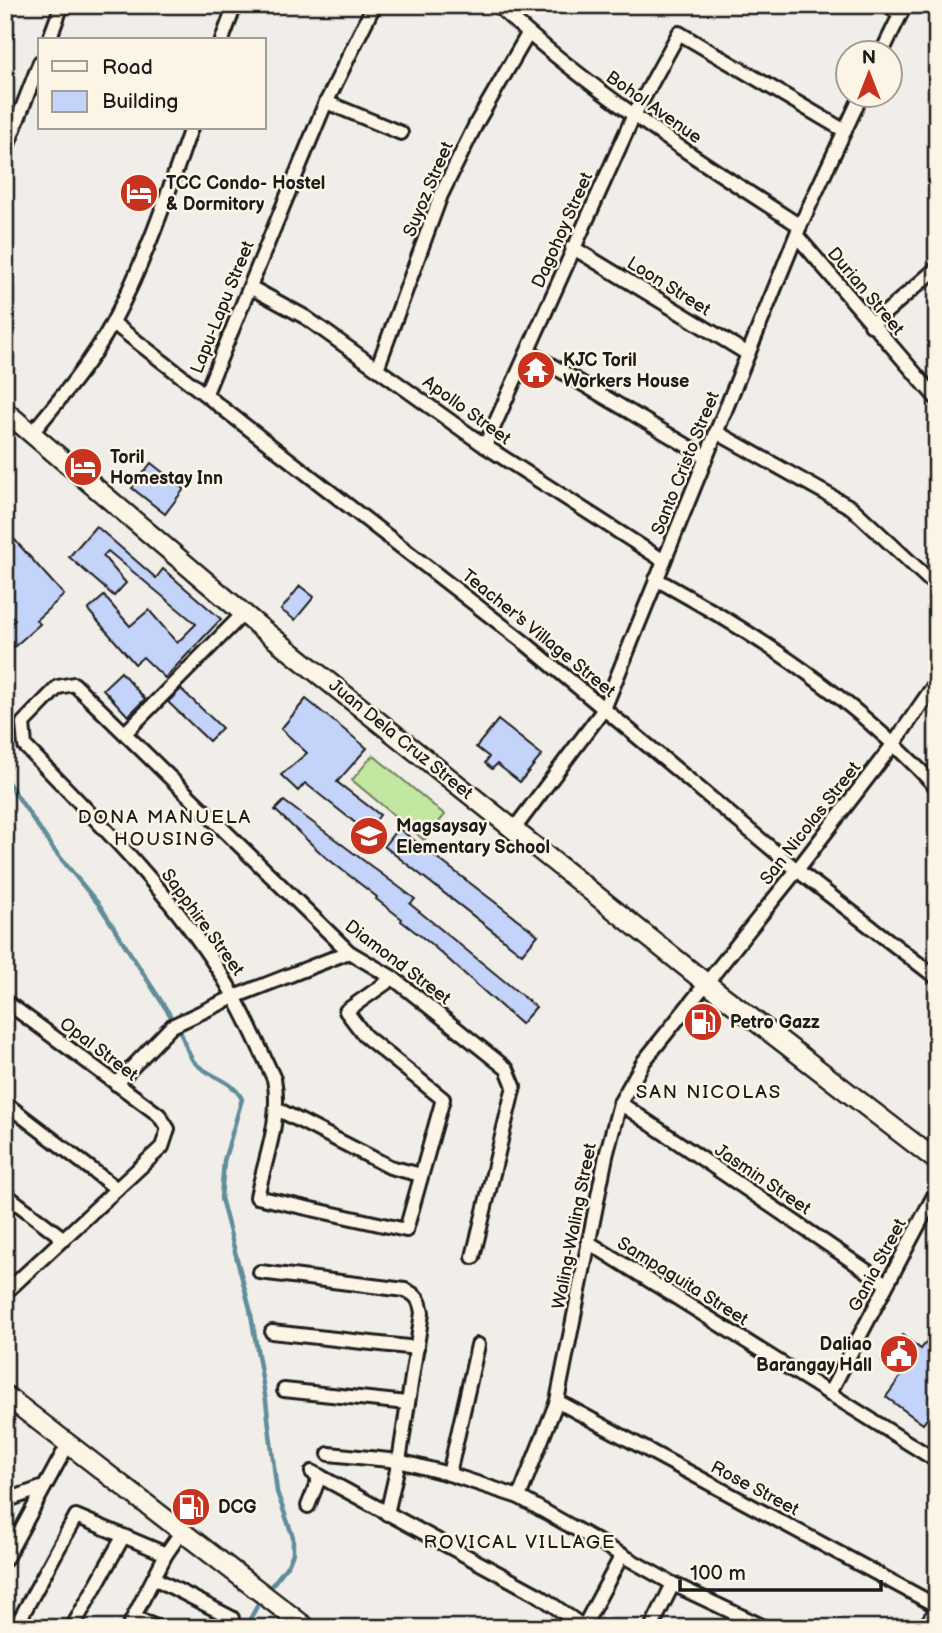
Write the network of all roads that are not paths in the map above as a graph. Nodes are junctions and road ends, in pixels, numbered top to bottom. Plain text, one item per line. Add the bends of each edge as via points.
1 (62, 5) edge
2 (235, 5) edge
3 (374, 5) edge
4 (497, 5) edge
5 (886, 5) edge
6 (903, 10) edge
7 (528, 34) junction
8 (50, 38) edge
9 (223, 38) edge
10 (889, 38) edge
11 (38, 67) edge
12 (326, 102) junction
13 (856, 108) edge
14 (633, 117) junction
15 (190, 130) edge
16 (845, 131) junction
17 (401, 133) dead end
18 (5, 152) edge
19 (798, 231) junction
20 (572, 247) junction
21 (937, 268) edge
22 (250, 288) junction
23 (113, 323) junction
24 (871, 325) junction
25 (529, 352) junction
26 (748, 354) junction
27 (378, 366) junction
28 (206, 393) junction
29 (937, 399) edge
30 (5, 411) edge
31 (716, 432) junction
32 (30, 434) junction
33 (485, 446) junction
34 (706, 457) junction
35 (664, 561) junction
36 (656, 579) junction
37 (937, 587) edge
38 (244, 613) junction
39 (935, 689) edge
40 (604, 709) junction
41 (126, 732) junction
42 (895, 742) junction
43 (24, 746) joint
44 (937, 788) edge
45 (514, 829) junction
46 (797, 870) junction
47 (349, 953) junction
48 (394, 978) junction
49 (937, 978) edge
50 (706, 983) junction
51 (234, 997) junction
52 (5, 1001) edge
53 (116, 1084) junction
54 (5, 1103) edge
55 (620, 1103) junction
56 (277, 1109) junction
57 (937, 1161) edge
58 (421, 1175) junction
59 (117, 1189) junction
60 (937, 1190) edge
61 (5, 1194) edge
62 (64, 1239) junction
63 (588, 1242) junction
64 (473, 1258) dead end
65 (260, 1272) dead end
66 (887, 1284) junction
67 (6, 1291) edge
68 (272, 1332) dead end
69 (478, 1345) dead end
70 (416, 1348) junction
71 (284, 1390) dead end
72 (829, 1394) junction
73 (5, 1395) edge
74 (557, 1401) junction
75 (407, 1403) junction
76 (68, 1444) junction
77 (329, 1454) dead end
78 (399, 1461) junction
79 (937, 1461) edge
80 (449, 1474) junction
81 (44, 1487) junction
82 (519, 1497) junction
83 (5, 1501) edge
84 (308, 1506) dead end
85 (387, 1514) junction
86 (182, 1531) junction
87 (123, 1537) junction
88 (166, 1554) junction
89 (622, 1555) junction
90 (5, 1560) edge
91 (154, 1578) junction
92 (673, 1584) junction
93 (937, 1606) edge
94 (937, 1614) edge
95 (232, 1618) dead end
96 (131, 1622) edge
97 (584, 1627) edge
98 (15, 1628) edge
99 (72, 1628) edge
100 (158, 1628) edge
101 (307, 1628) edge
102 (652, 1628) edge
103 (766, 1628) edge
104 (927, 1628) edge

1 - 8 street
2 - 9 street
3 - 12 street, Lapu-Lapu Street
4 - 7 street, Bohol Avenue
5 - 6 street
6 - 10 street
7 - 14 street, Bohol Avenue
7 - 27 street, Suyoz Street via 441,195
11 - 18 street
12 - 17 street
12 - 22 street, Lapu-Lapu Street
13 - 16 street, Santo Cristo Street
14 - 16 street, Dagohoy Street via 679,33
14 - 19 street, Bohol Avenue
14 - 20 street, Dagohoy Street
15 - 23 street via 158,222
16 - 19 street, Santo Cristo Street
19 - 24 street, Durian Street
19 - 26 street, Santo Cristo Street
20 - 25 street, Dagohoy Street
20 - 26 street, Loon Street
21 - 24 street
22 - 27 street, Apollo Street via 305,317
22 - 28 street, Lapu-Lapu Street
23 - 28 street, Teacher's Village Street
23 - 32 street via 78,377
24 - 29 street, Durian Street
25 - 33 street, Dagohoy Street
25 - 34 street
26 - 31 street, Santo Cristo Street
27 - 33 street, Apollo Street
28 - 40 street, Teacher's Village Street
30 - 32 street, Juan Dela Cruz Street
31 - 34 street, Santo Cristo Street
31 - 37 street via 852,508
32 - 38 street, Juan Dela Cruz Street
33 - 35 street, Apollo Street
34 - 35 street, Santo Cristo Street
35 - 36 street, Santo Cristo Street
36 - 40 street, Santo Cristo Street
36 - 42 street via 783,653
38 - 41 street
38 - 45 street, Juan Dela Cruz Street
39 - 42 street, San Nicolas Street
40 - 45 street, Santo Cristo Street
40 - 46 street, Teacher's Village Street
41 - 43 street, Diamond Street via 74,684 58,687 23,723
41 - 47 street, Diamond Street
42 - 44 street
42 - 46 street, San Nicolas Street
43 - 51 street, Sapphire Street via 144,870 212,959
45 - 50 street, Juan Dela Cruz Street
46 - 49 street, Teacher's Village Street
46 - 50 street, San Nicolas Street
47 - 48 street, Diamond Street
47 - 51 street
48 - 58 street via 346,1012 365,1036 443,1099
48 - 64 street, Diamond Street via 512,1076 512,1099
50 - 55 street, Waling-Waling Street via 644,1061
50 - 57 street, Juan Dela Cruz Street
51 - 53 street via 172,1026
51 - 56 street, Sapphire Street via 274,1079
52 - 53 street, Opal Street
53 - 59 street, Opal Street via 159,1115 168,1129 162,1147
54 - 59 street
55 - 63 street, Waling-Waling Street
55 - 66 street, Jasmin Street
56 - 58 street via 390,1167
56 - 58 street, Sapphire Street via 257,1197 406,1230
59 - 62 street
60 - 66 street, Gania Street
61 - 62 street
62 - 67 street
63 - 72 street, Sampaguita Street
63 - 74 street, Waling-Waling Street
65 - 70 street via 415,1294 422,1313
66 - 72 street, Gania Street
68 - 70 street
69 - 80 street
70 - 75 street
71 - 75 street
72 - 79 street, Sampaguita Street
73 - 76 street
74 - 82 street, Waling-Waling Street
74 - 93 street, Rose Street
75 - 78 street
76 - 81 street
76 - 86 street
77 - 78 street
78 - 80 street
78 - 85 street
80 - 82 street
81 - 83 street
81 - 90 street
82 - 89 street
84 - 85 street via 316,1474
85 - 97 street via 540,1596
86 - 88 street
86 - 101 street
87 - 88 street
87 - 98 street via 76,1516
87 - 99 street
88 - 91 street
89 - 92 street
89 - 97 street
91 - 95 street
91 - 96 street
92 - 102 street
92 - 103 street
94 - 104 street
96 - 100 street

